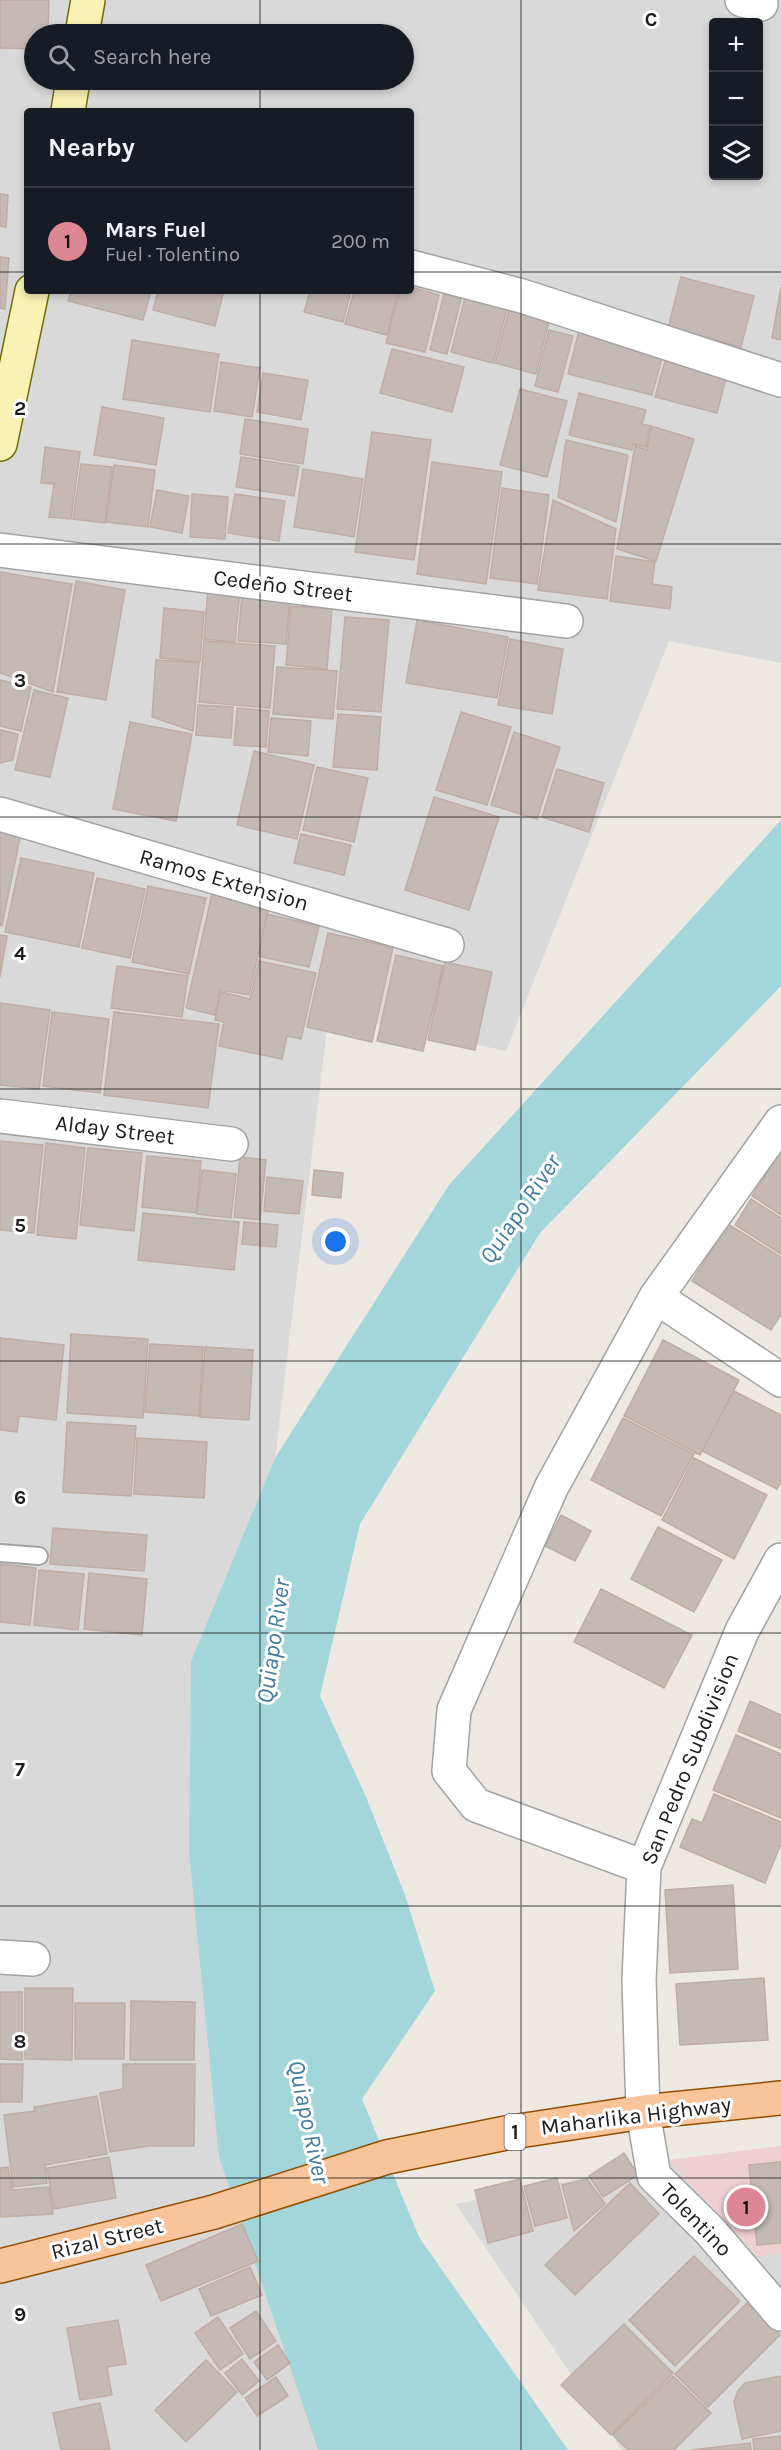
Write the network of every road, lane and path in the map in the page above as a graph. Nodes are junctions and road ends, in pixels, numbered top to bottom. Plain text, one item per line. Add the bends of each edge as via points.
1 (88, 0) edge
2 (84, 24) edge
3 (72, 90) edge
4 (69, 108) edge
5 (414, 268) edge
6 (31, 294) edge
7 (781, 380) edge
8 (0, 444) edge
9 (0, 550) edge
10 (566, 621) dead end
11 (0, 814) edge
12 (447, 945) dead end
13 (0, 1116) edge
14 (781, 1122) edge
15 (231, 1144) dead end
16 (656, 1297) junction
17 (781, 1380) edge
18 (0, 1553) edge
19 (39, 1556) dead end
20 (781, 1560) edge
21 (644, 1868) junction
22 (0, 1957) edge
23 (33, 1959) dead end
24 (781, 2098) edge
25 (643, 2112) junction
26 (214, 2212) joint
27 (0, 2266) edge
28 (781, 2314) edge

1 - 2 street
3 - 4 street
5 - 7 street via 522,296
6 - 8 street
9 - 10 street, Cedeño Street
11 - 12 street, Ramos Extension
13 - 15 street, Alday Street
14 - 16 street
16 - 17 street
16 - 21 street via 551,1488 454,1710 449,1771 476,1805
18 - 19 lane
20 - 21 street, San Pedro Subdivision via 742,1631
21 - 25 street, San Pedro Subdivision via 639,1980
22 - 23 street
24 - 25 main road, Maharlika Highway / 1
25 - 26 main road, Maharlika Highway / 1 via 506,2133 387,2157
25 - 28 street, Tolentino via 654,2176 710,2231
26 - 27 main road, Rizal Street / 1

